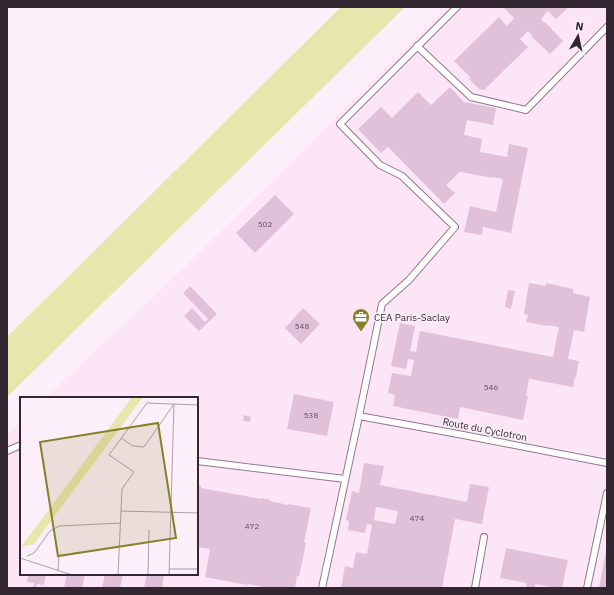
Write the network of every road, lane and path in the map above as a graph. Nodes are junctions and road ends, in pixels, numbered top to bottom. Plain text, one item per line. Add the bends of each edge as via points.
1 (457, 7) edge
2 (607, 27) edge
3 (417, 46) junction
4 (359, 416) junction
5 (20, 445) edge
6 (7, 451) edge
7 (198, 461) edge
8 (607, 464) edge
9 (345, 479) junction
10 (607, 493) edge
11 (484, 537) dead end
12 (322, 588) edge
13 (475, 588) edge
14 (587, 588) edge

1 - 3 lane
2 - 3 lane via 526,110 471,97
3 - 4 lane via 340,124 380,165 402,176 456,227 409,280 382,304
4 - 8 lane, Route du Cyclotron
4 - 9 lane
5 - 6 lane
7 - 9 lane
9 - 12 lane
10 - 14 lane
11 - 13 lane

